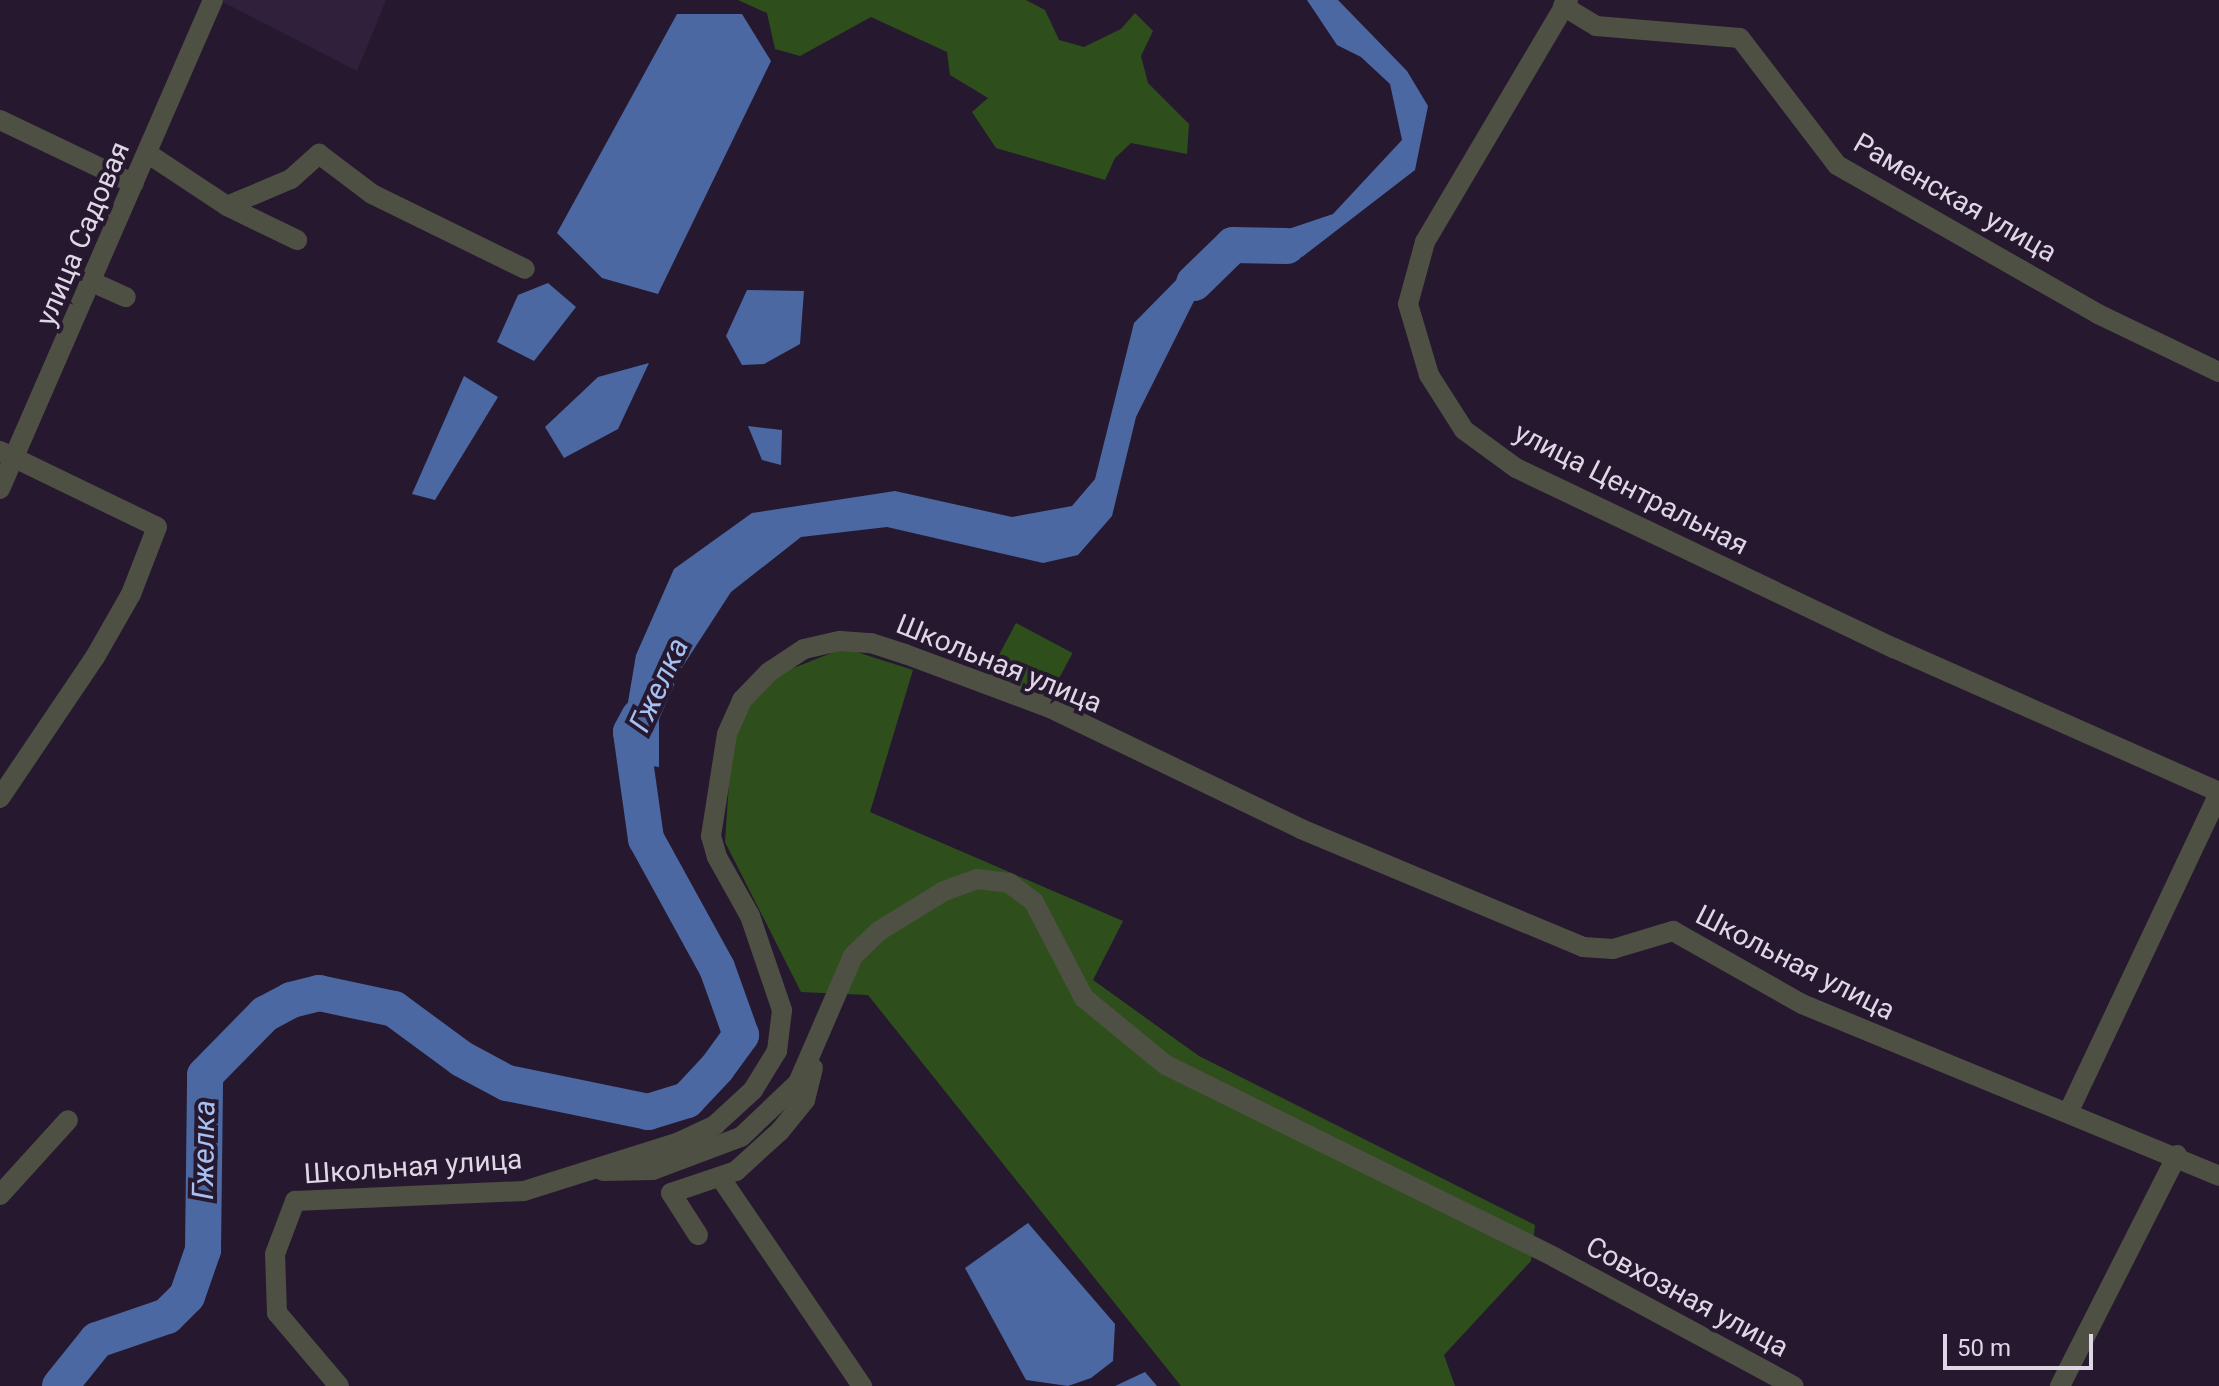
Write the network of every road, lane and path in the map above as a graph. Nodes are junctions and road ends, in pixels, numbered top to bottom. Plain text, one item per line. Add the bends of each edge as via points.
1 (213, 0) edge
2 (1566, 3) edge
3 (0, 120) edge
4 (147, 153) junction
5 (134, 184) junction
6 (227, 206) junction
7 (297, 240) dead end
8 (525, 269) dead end
9 (92, 282) junction
10 (126, 297) dead end
11 (2219, 372) edge
12 (8, 456) edge
13 (0, 489) edge
14 (2219, 793) edge
15 (0, 798) edge
16 (829, 1010) junction
17 (2068, 1113) junction
18 (68, 1120) dead end
19 (2177, 1155) junction
20 (578, 1172) junction
21 (2219, 1176) edge
22 (720, 1177) junction
23 (0, 1195) edge
24 (698, 1235) dead end
25 (339, 1386) edge
26 (862, 1386) edge
27 (1794, 1386) edge
28 (2060, 1386) edge

1 - 4 street, улица Садовая
2 - 11 street, Раменская улица via 1596,26 1740,38 1837,165 2098,314
2 - 14 street, улица Центральная via 1425,242 1408,304 1429,375 1464,430 1516,468 1894,648
3 - 5 street
4 - 5 street, улица Садовая
4 - 6 street
5 - 9 street, улица Садовая
6 - 7 street
6 - 8 street via 291,179 319,154 372,194
9 - 10 street
9 - 12 street, улица Садовая
12 - 13 street, улица Садовая
12 - 15 street via 157,527 131,594 95,657
14 - 17 street
16 - 20 street via 798,1083 741,1137 653,1170
16 - 22 street via 805,1100 736,1171
16 - 27 street, Совхозная улица via 853,956 879,931 944,891 977,879 1009,883 1034,902 1084,998 1166,1065 1554,1257
17 - 19 street, Школьная улица
17 - 20 street, Школьная улица via 1802,1004 1673,931 1613,949 1583,947 1301,829 1050,708 882,646 840,641 804,649 742,700 727,734 714,807 711,836 717,857 750,916 782,1010 777,1051 753,1090 715,1125 679,1142
18 - 23 street
19 - 21 street, Школьная улица
19 - 28 street
20 - 25 street, Школьная улица via 524,1191 295,1201 275,1254 277,1313
22 - 24 street via 671,1193
22 - 26 street

